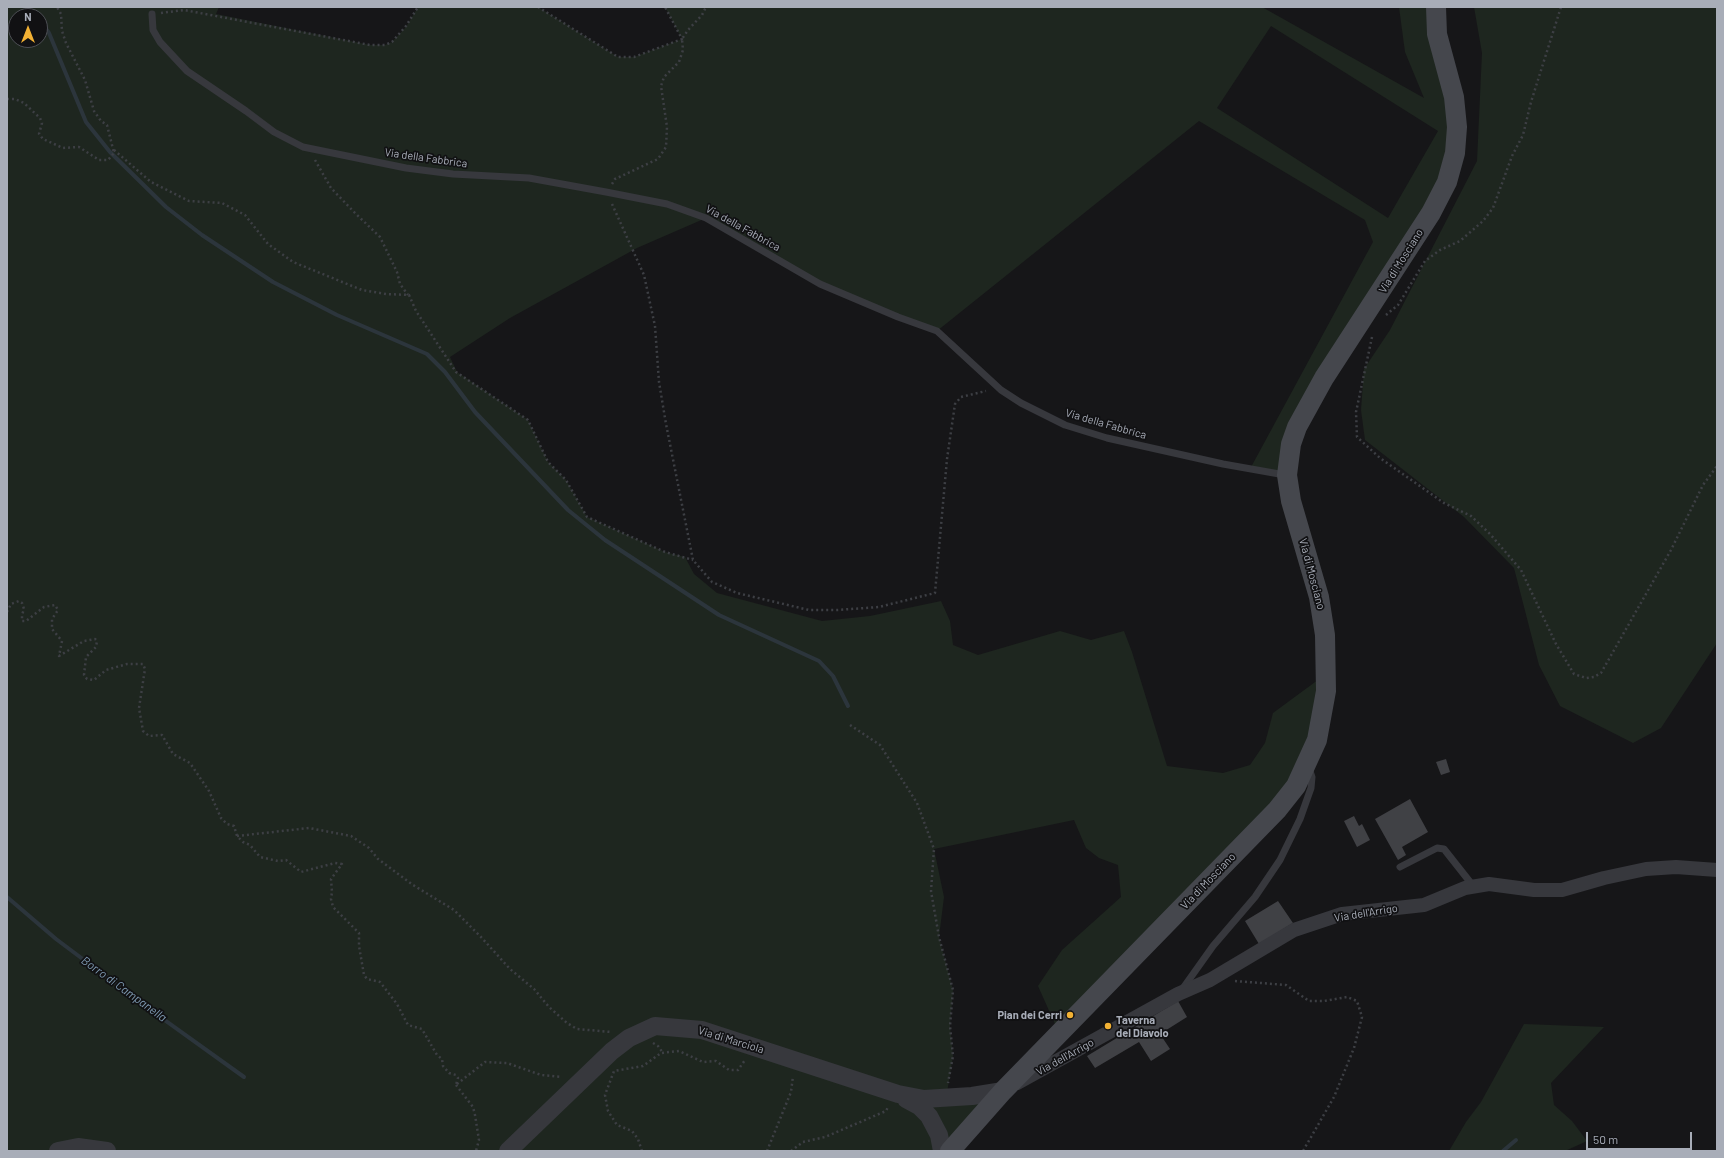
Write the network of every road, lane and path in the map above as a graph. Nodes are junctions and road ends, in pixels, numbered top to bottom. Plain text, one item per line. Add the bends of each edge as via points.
1 (57, 7) edge
2 (418, 7) edge
3 (538, 7) edge
4 (665, 7) edge
5 (706, 7) edge
6 (1436, 7) edge
7 (1561, 7) edge
8 (152, 14) joint
9 (682, 39) junction
10 (7, 99) edge
11 (304, 147) junction
12 (114, 150) junction
13 (606, 192) junction
14 (409, 295) junction
15 (1368, 322) junction
16 (1001, 390) junction
17 (1717, 466) edge
18 (1287, 475) junction
19 (693, 560) junction
20 (7, 612) edge
21 (850, 725) dead end
22 (1307, 762) junction
23 (237, 836) junction
24 (1400, 867) dead end
25 (1717, 870) edge
26 (1474, 887) junction
27 (1210, 980) junction
28 (1178, 994) junction
29 (629, 1038) junction
30 (754, 1047) junction
31 (794, 1059) junction
32 (580, 1082) junction
33 (456, 1085) junction
34 (1003, 1090) junction
35 (898, 1094) junction
36 (946, 1099) junction
37 (58, 1151) edge
38 (107, 1151) edge
39 (476, 1151) edge
40 (508, 1151) edge
41 (642, 1151) edge
42 (767, 1151) edge
43 (791, 1151) edge
44 (942, 1151) edge
45 (950, 1151) edge
46 (1303, 1151) edge

1 - 12 path via 66,43 85,80 94,110 107,125
2 - 8 path via 406,26 392,42 385,45 370,45 216,14 184,10
3 - 9 path via 618,57 634,57
4 - 9 path
5 - 9 path
6 - 15 main road, Via di Mosciano via 1437,34 1454,97 1457,128 1455,153 1447,182
7 - 15 path via 1530,102 1523,135 1512,156 1493,208 1483,221 1460,241 1440,250 1425,261 1398,305 1380,320
8 - 11 lane, Via della Fabbrica via 153,30 187,71 274,132
9 - 13 path via 683,50 679,62 664,77 661,86 666,147 658,159 616,179
10 - 12 path via 20,101 36,113 42,123 39,134 43,139 59,146 74,149 80,147 95,158 104,160 113,155
11 - 13 lane, Via della Fabbrica via 406,168 453,174 529,178
11 - 14 path via 312,155 331,188 380,237 400,284
12 - 14 path via 151,182 189,201 222,203 245,215 268,244 293,262 362,290
13 - 16 lane, Via della Fabbrica via 666,204 706,218 820,284 937,331
13 - 19 path via 644,275 655,326 659,382 666,424
14 - 19 path via 416,311 456,372 528,420 548,462 566,480 588,517 665,552
15 - 17 path via 1367,363 1356,412 1357,437 1380,458 1444,503 1471,516 1490,534 1522,570 1556,644 1574,674 1586,678 1601,673 1671,550 1703,485
15 - 18 main road, Via di Mosciano via 1324,378 1297,427
16 - 18 lane, Via della Fabbrica via 1064,425 1107,438 1223,464
16 - 19 path via 982,391 961,397 955,404 947,459 935,593 879,607 809,610 737,593 712,582
18 - 22 main road, Via di Mosciano via 1320,597 1326,635 1326,691 1317,740
20 - 23 path via 11,604 19,601 24,608 22,621 26,622 44,607 55,605 58,610 52,619 52,629 62,641 59,656 84,641 97,641 96,647 84,663 84,675 87,679 94,680 106,670 127,664 143,664 145,669 139,708 143,731 149,736 162,735 173,754 190,762 209,790 217,813 227,824 234,826
21 - 36 path via 880,745 917,803 934,849 931,891 939,937 953,990 950,1026 953,1056
22 - 28 lane via 1312,777 1311,788 1300,819 1280,860 1255,897 1213,946
22 - 34 main road, Via di Mosciano via 1296,786 1278,810
23 - 29 path via 309,828 351,836 413,885 454,910 510,969 567,1023 577,1029 613,1032
23 - 33 path via 250,845 260,857 286,860 301,872 335,863 342,864 331,879 331,899 333,907 359,933 364,975 367,979 380,982 397,1004 408,1025 422,1029 442,1059 443,1066 458,1078
24 - 26 lane via 1437,848 1444,849
25 - 26 street, Via dell'Arrigo via 1676,867 1646,869 1562,890 1534,890 1488,884
26 - 27 street, Via dell'Arrigo via 1424,904 1342,914 1294,930
27 - 28 street, Via dell'Arrigo
27 - 46 path via 1286,985 1309,1001 1347,997 1357,1001 1362,1017 1354,1048 1334,1097
28 - 34 street, Via dell'Arrigo
29 - 30 street, Via di Marciola via 655,1026 673,1026 702,1030
29 - 32 street, Via di Marciola
30 - 31 street, Via di Marciola
30 - 41 path via 738,1070 729,1070 716,1061 702,1062 680,1051 661,1053 644,1066 614,1071 605,1094 608,1111 617,1125 632,1130
31 - 35 street, Via di Marciola
31 - 42 path via 791,1092
32 - 33 path via 541,1075 506,1063 485,1062
32 - 40 street, Via di Marciola
33 - 39 path via 475,1114 479,1140
34 - 36 street, Via di Marciola
34 - 45 main road, Via di Mosciano
35 - 36 street, Via di Marciola via 924,1100
35 - 43 path via 886,1110 825,1137 803,1142
35 - 44 street, Via di Marciola via 919,1106 929,1116 939,1135
37 - 38 street via 78,1148

